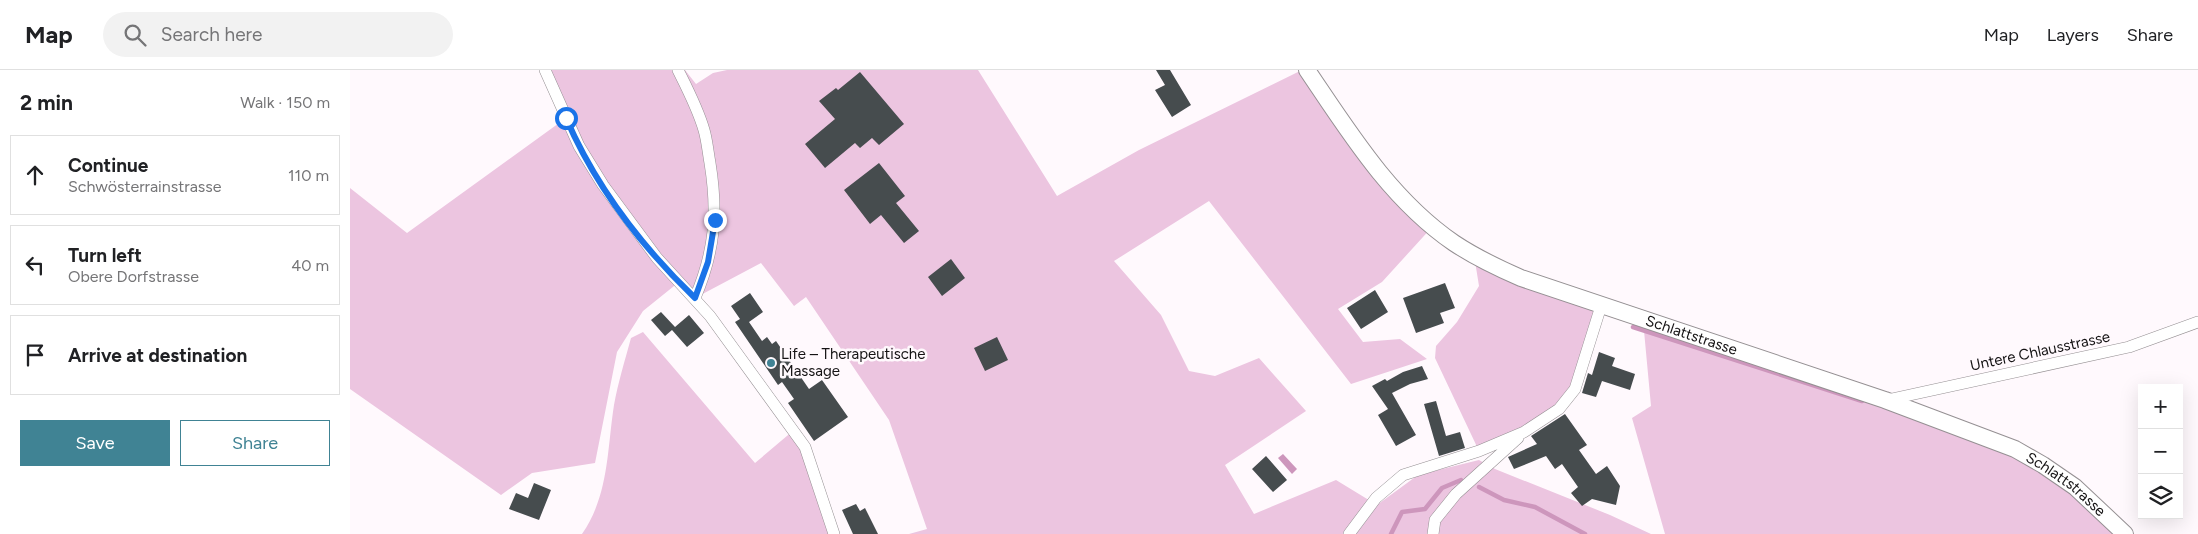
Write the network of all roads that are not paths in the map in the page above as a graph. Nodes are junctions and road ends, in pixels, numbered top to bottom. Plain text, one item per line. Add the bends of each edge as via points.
1 (545, 70) edge
2 (678, 70) edge
3 (1307, 70) edge
4 (695, 298) junction
5 (1601, 306) junction
6 (2198, 322) edge
7 (1885, 400) junction
8 (1524, 432) junction
9 (834, 534) edge
10 (1349, 534) edge
11 (1433, 534) edge
12 (2125, 534) edge

1 - 4 street via 594,172 657,258
2 - 4 street via 705,132 712,179 715,220 712,248
3 - 5 street, Schlattstrasse via 1366,156 1409,205 1453,242 1521,278
4 - 9 street via 805,447
5 - 7 street, Schlattstrasse
5 - 8 street via 1575,388 1559,409
6 - 7 street, Untere Chlausstrasse via 2129,347
7 - 12 street, Schlattstrasse via 2015,449 2075,488
8 - 10 street via 1479,451 1403,474 1376,498
8 - 11 street via 1456,494 1435,520

